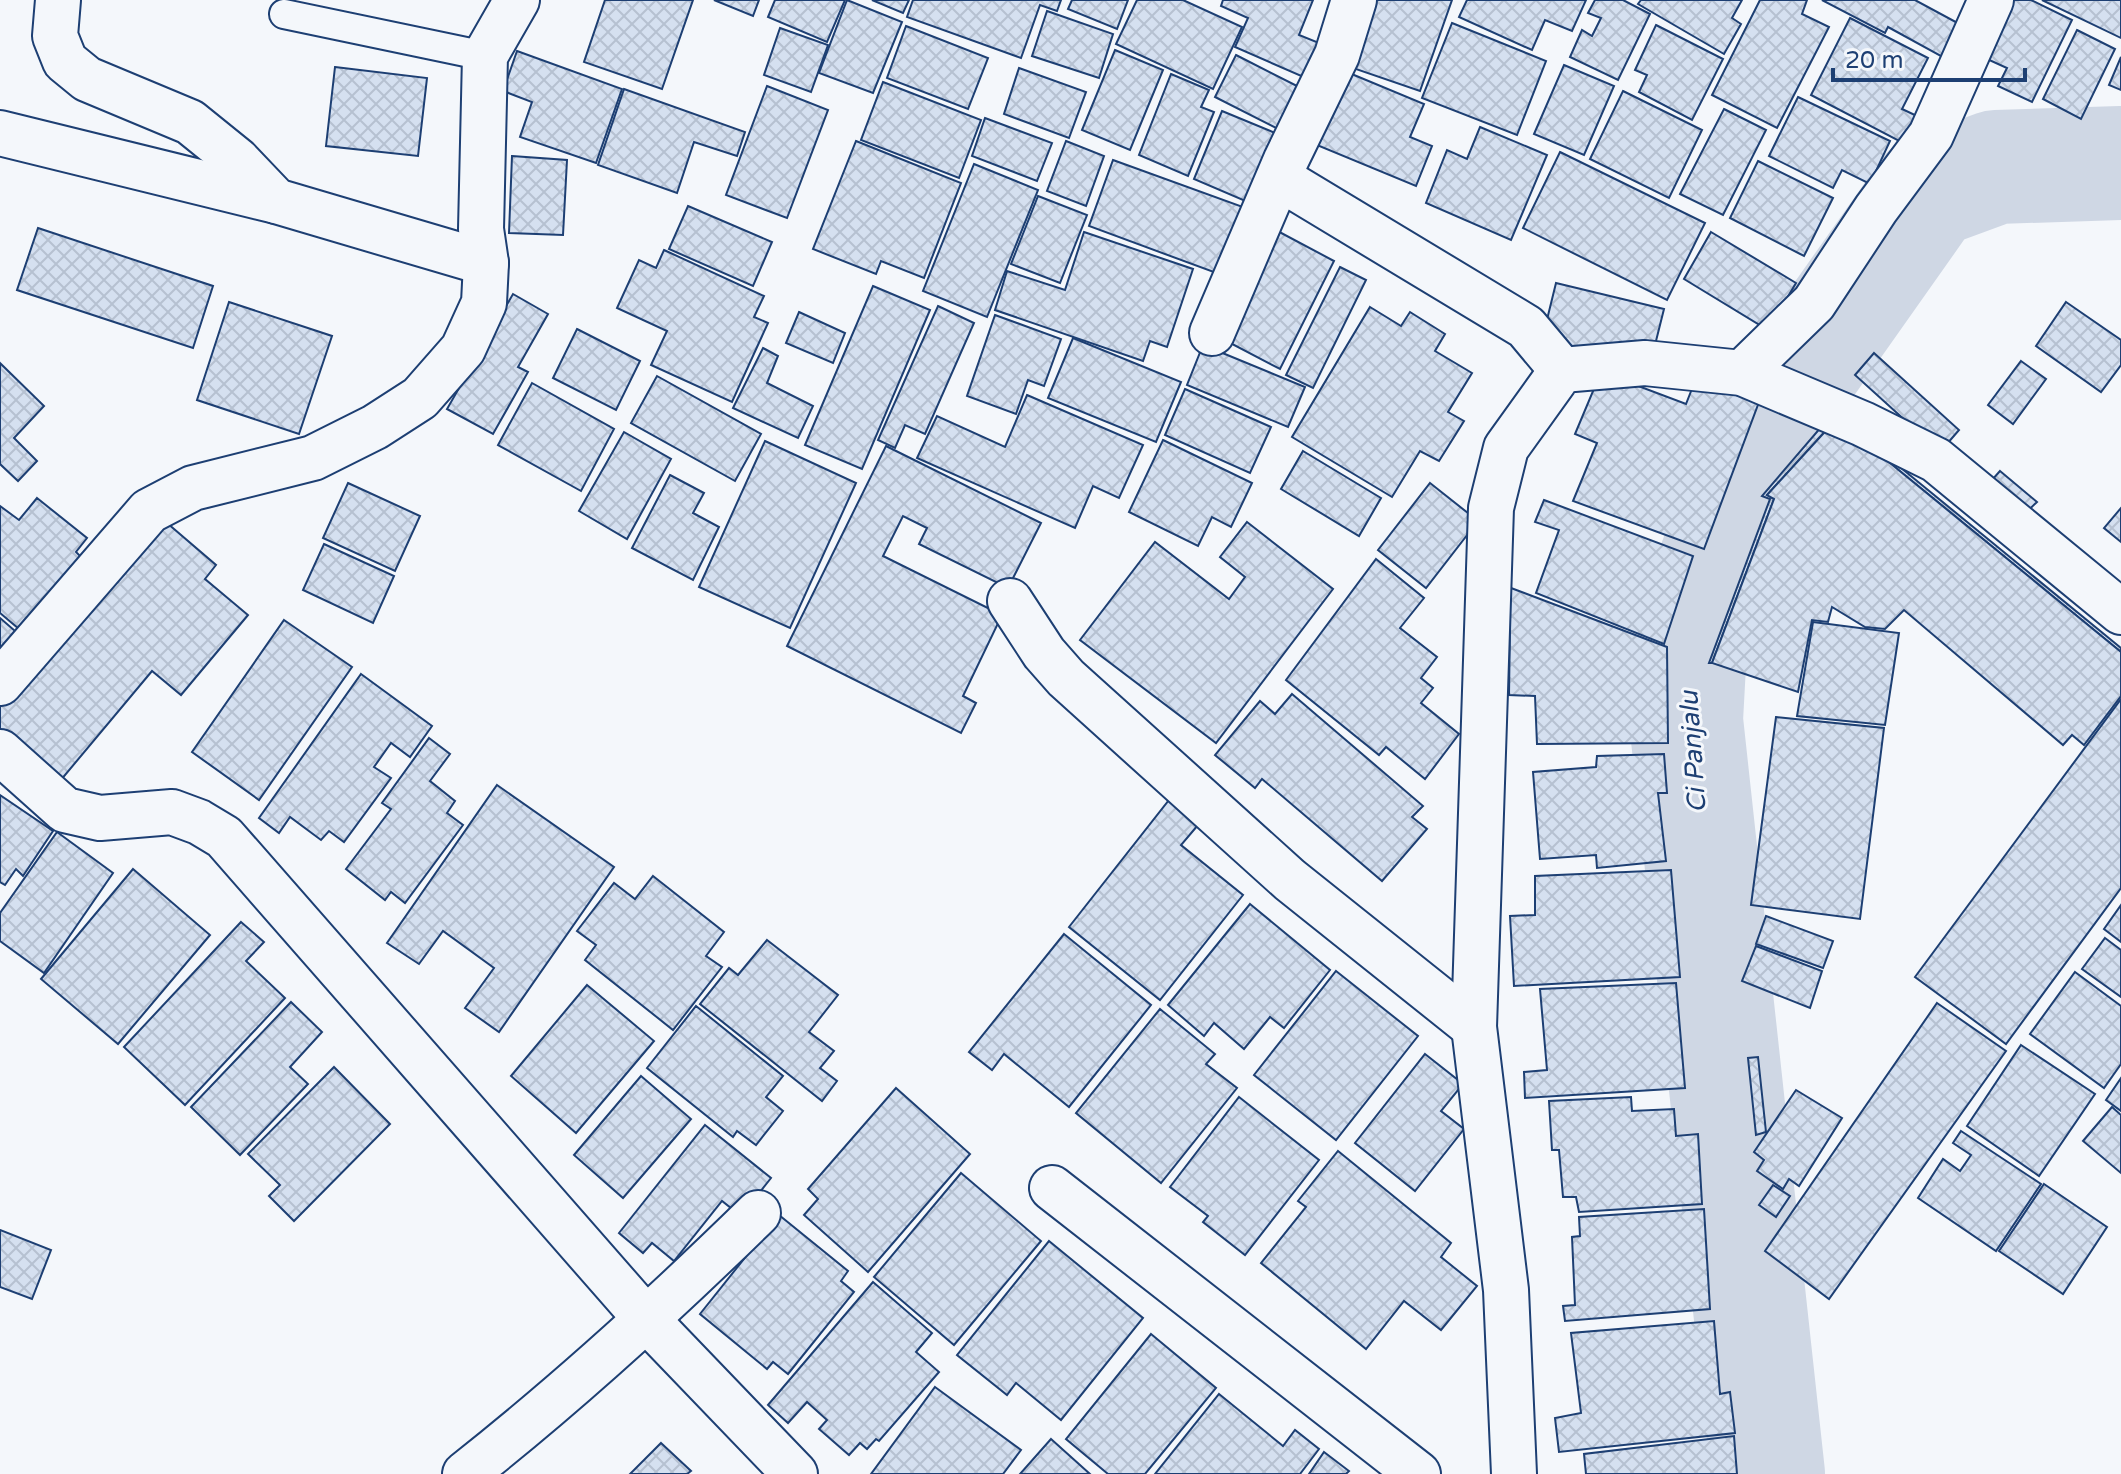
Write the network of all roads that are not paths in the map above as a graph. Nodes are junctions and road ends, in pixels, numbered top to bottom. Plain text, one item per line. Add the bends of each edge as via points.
1 (58, 0) edge
2 (517, 0) edge
3 (1354, 0) edge
4 (1991, 0) edge
5 (284, 14) dead end
6 (485, 56) junction
7 (0, 133) edge
8 (1279, 178) junction
9 (276, 201) junction
10 (486, 263) junction
11 (1212, 333) dead end
12 (1562, 370) junction
13 (1748, 375) junction
14 (1010, 601) dead end
15 (2121, 612) edge
16 (0, 683) edge
17 (0, 752) edge
18 (1474, 1027) junction
19 (1052, 1188) dead end
20 (758, 1213) dead end
21 (648, 1321) junction
22 (465, 1474) edge
23 (795, 1474) edge
24 (1418, 1474) edge
25 (1514, 1474) edge

1 - 9 street via 55,36 65,61 87,79 190,122
2 - 6 street
3 - 8 street via 1337,55
4 - 13 street via 1931,135 1814,303
5 - 6 lane
6 - 10 street via 481,229
7 - 9 street
8 - 11 street
8 - 12 street via 1526,327
9 - 10 street
10 - 16 street via 484,303 463,349 420,398 313,458 193,488 149,511
12 - 13 street via 1645,363
12 - 18 street via 1506,448 1491,508
13 - 15 street via 1936,460
14 - 18 street via 1066,678 1290,880
17 - 21 street via 65,810 100,818 172,812 224,837
18 - 25 street via 1506,1290
19 - 24 street
20 - 21 street
21 - 22 street
21 - 23 street

